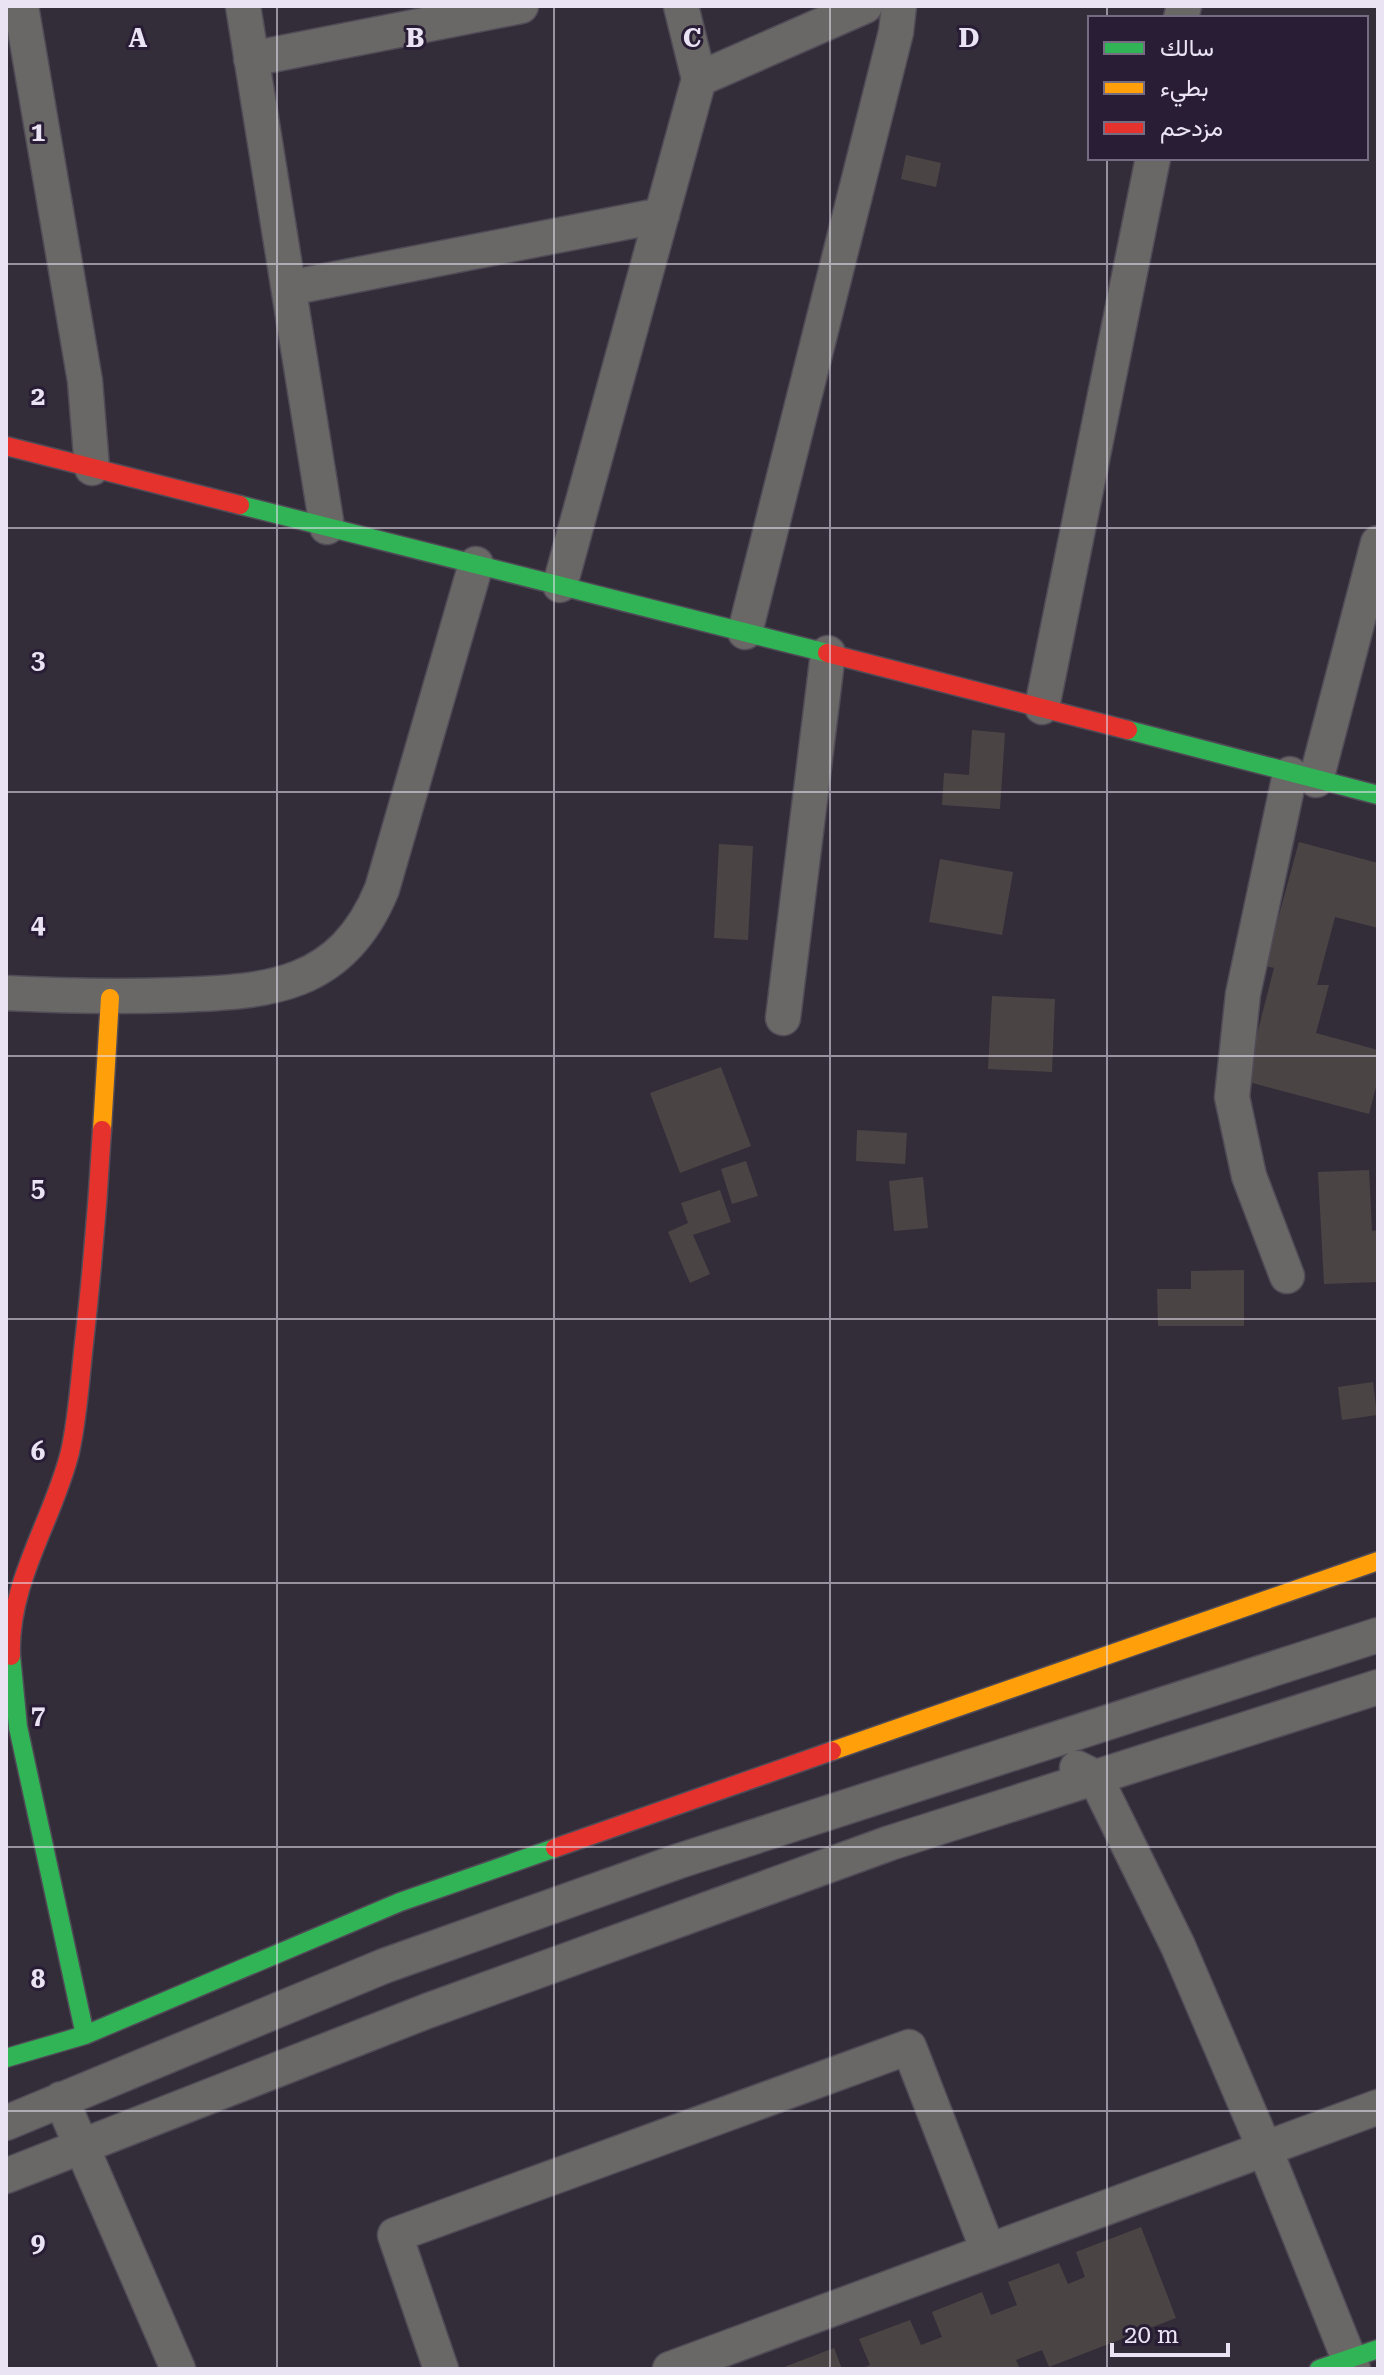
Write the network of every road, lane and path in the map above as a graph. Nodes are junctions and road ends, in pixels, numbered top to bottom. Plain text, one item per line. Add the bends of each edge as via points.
1 (21, 6) edge
2 (243, 6) edge
3 (521, 6) edge
4 (681, 6) edge
5 (865, 6) edge
6 (899, 6) edge
7 (251, 59) junction
8 (699, 79) junction
9 (1153, 160) edge
10 (662, 215) junction
11 (289, 288) junction
12 (6, 446) edge
13 (92, 468) junction
14 (327, 527) junction
15 (1378, 543) edge
16 (476, 564) junction
17 (560, 585) junction
18 (745, 632) junction
19 (828, 653) junction
20 (1042, 707) junction
21 (1303, 777) junction
22 (1378, 795) edge
23 (6, 993) edge
24 (110, 998) junction
25 (783, 1018) dead end
26 (1287, 1276) dead end
27 (1378, 1561) edge
28 (1378, 1635) edge
29 (1378, 1687) edge
30 (1024, 1748) junction
31 (1095, 1777) junction
32 (85, 2035) junction
33 (6, 2058) edge
34 (61, 2099) junction
35 (1378, 2107) edge
36 (6, 2123) edge
37 (81, 2146) junction
38 (1264, 2147) junction
39 (6, 2176) edge
40 (988, 2250) junction
41 (1350, 2361) edge
42 (178, 2369) edge
43 (441, 2369) edge
44 (670, 2369) edge

1 - 13 street via 85,381
2 - 7 street
3 - 7 street
4 - 8 street
5 - 8 street
6 - 18 street
7 - 11 street
8 - 10 street
9 - 20 street
10 - 11 street
10 - 17 street
11 - 14 street
12 - 13 street
13 - 14 street
14 - 16 street
15 - 21 street
16 - 17 street
16 - 24 street via 382,889 353,939 328,962 270,988
17 - 18 street
18 - 19 street
19 - 20 street
19 - 25 street
20 - 21 street
21 - 22 street
21 - 26 street via 1243,994 1232,1097 1249,1176
23 - 24 street
24 - 32 street via 96,1237 76,1418 69,1455 16,1599 10,1632 18,1727
27 - 32 street via 400,1902
28 - 30 street
29 - 31 street
30 - 31 street
30 - 34 street via 679,1861 384,1966
31 - 37 street via 890,1843 442,2005
31 - 38 street via 1178,1946
32 - 33 street
34 - 36 street
34 - 37 street
35 - 38 street
37 - 39 street
37 - 42 street
38 - 40 street
38 - 41 street
40 - 43 street via 909,2047 395,2235
40 - 44 street

